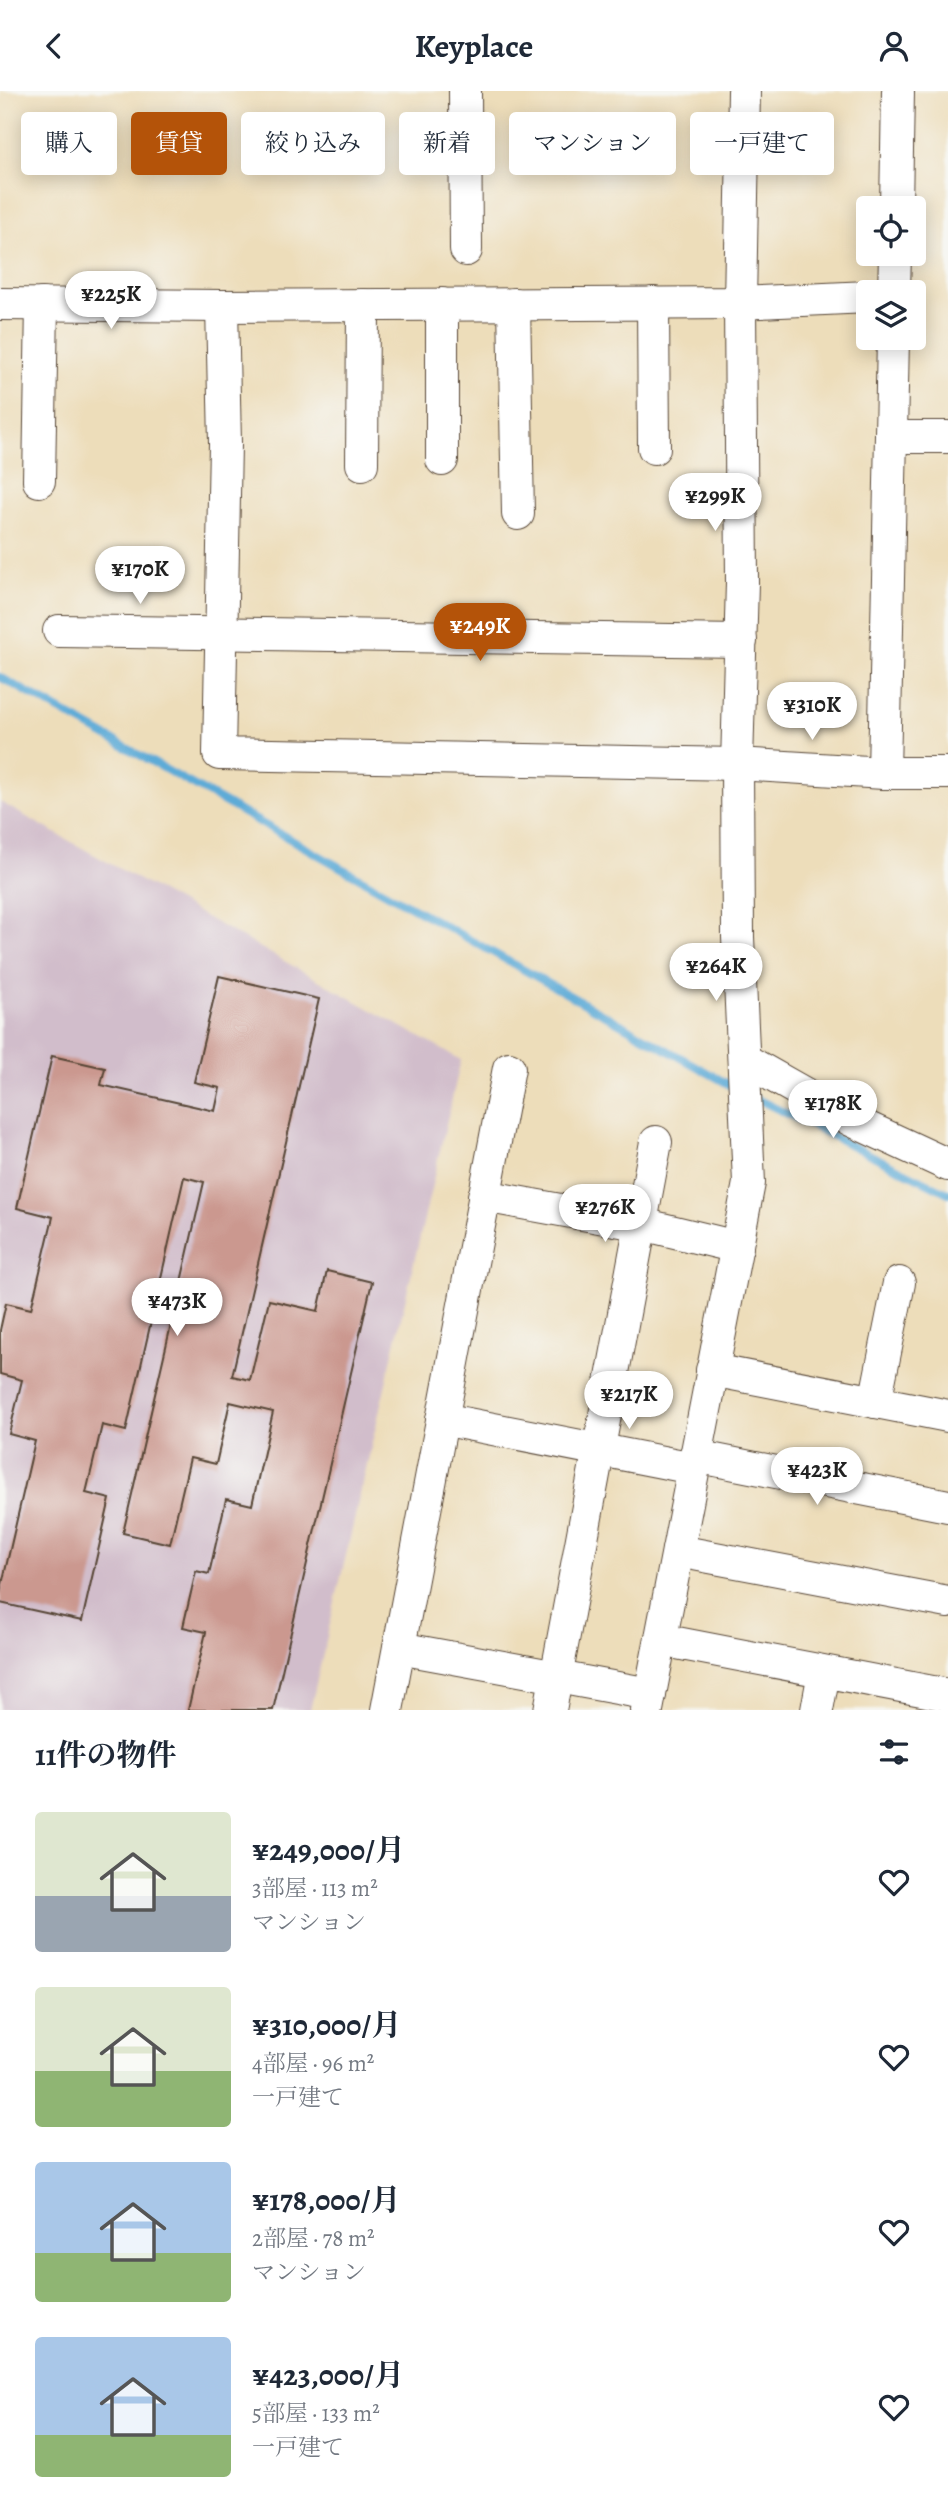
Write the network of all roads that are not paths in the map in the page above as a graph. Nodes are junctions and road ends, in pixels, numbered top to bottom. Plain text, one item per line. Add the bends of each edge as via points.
1 (465, 91) edge
2 (744, 91) edge
3 (898, 91) edge
4 (895, 196) edge
5 (466, 250) dead end
6 (856, 298) edge
7 (653, 303) junction
8 (740, 303) junction
9 (0, 304) edge
10 (42, 304) junction
11 (442, 304) junction
12 (514, 304) junction
13 (363, 305) junction
14 (222, 306) junction
15 (893, 350) edge
16 (891, 436) junction
17 (948, 437) edge
18 (654, 448) dead end
19 (442, 460) dead end
20 (362, 464) dead end
21 (39, 481) dead end
22 (518, 514) dead end
23 (59, 631) dead end
24 (221, 633) junction
25 (740, 641) junction
26 (737, 764) junction
27 (884, 772) junction
28 (948, 773) edge
29 (745, 1060) junction
30 (509, 1068) dead end
31 (656, 1142) dead end
32 (948, 1165) edge
33 (484, 1196) junction
34 (641, 1224) junction
35 (737, 1247) junction
36 (899, 1283) dead end
37 (712, 1370) junction
38 (876, 1402) junction
39 (948, 1416) edge
40 (442, 1419) junction
41 (599, 1450) junction
42 (694, 1462) junction
43 (948, 1506) edge
44 (678, 1551) junction
45 (948, 1602) edge
46 (661, 1640) junction
47 (399, 1649) junction
48 (824, 1672) junction
49 (556, 1677) junction
50 (948, 1695) edge
51 (649, 1702) edge
52 (387, 1710) edge
53 (550, 1710) edge
54 (817, 1710) edge

1 - 5 street
2 - 8 street
3 - 4 street
6 - 8 street
7 - 8 street
7 - 12 street
7 - 18 street
8 - 25 street
9 - 10 street
10 - 14 street
10 - 21 street
11 - 12 street
11 - 13 street
11 - 19 street
12 - 22 street
13 - 14 street
13 - 20 street
14 - 24 street
15 - 16 street
16 - 17 street
16 - 27 street
23 - 24 street
24 - 25 street
24 - 26 street via 219,754
25 - 26 street
26 - 27 street
26 - 29 street via 738,937
27 - 28 street
29 - 32 street via 851,1120
29 - 35 street via 749,1183
30 - 33 street
31 - 34 street
33 - 34 street
33 - 40 street
34 - 35 street
34 - 41 street
35 - 37 street
36 - 38 street
37 - 38 street
37 - 42 street
38 - 39 street
40 - 41 street
40 - 47 street
41 - 42 street
41 - 49 street
42 - 43 street
42 - 44 street
44 - 45 street
44 - 46 street
46 - 48 street
46 - 51 street
47 - 49 street
47 - 52 street
48 - 50 street
48 - 54 street
49 - 51 street
49 - 53 street

